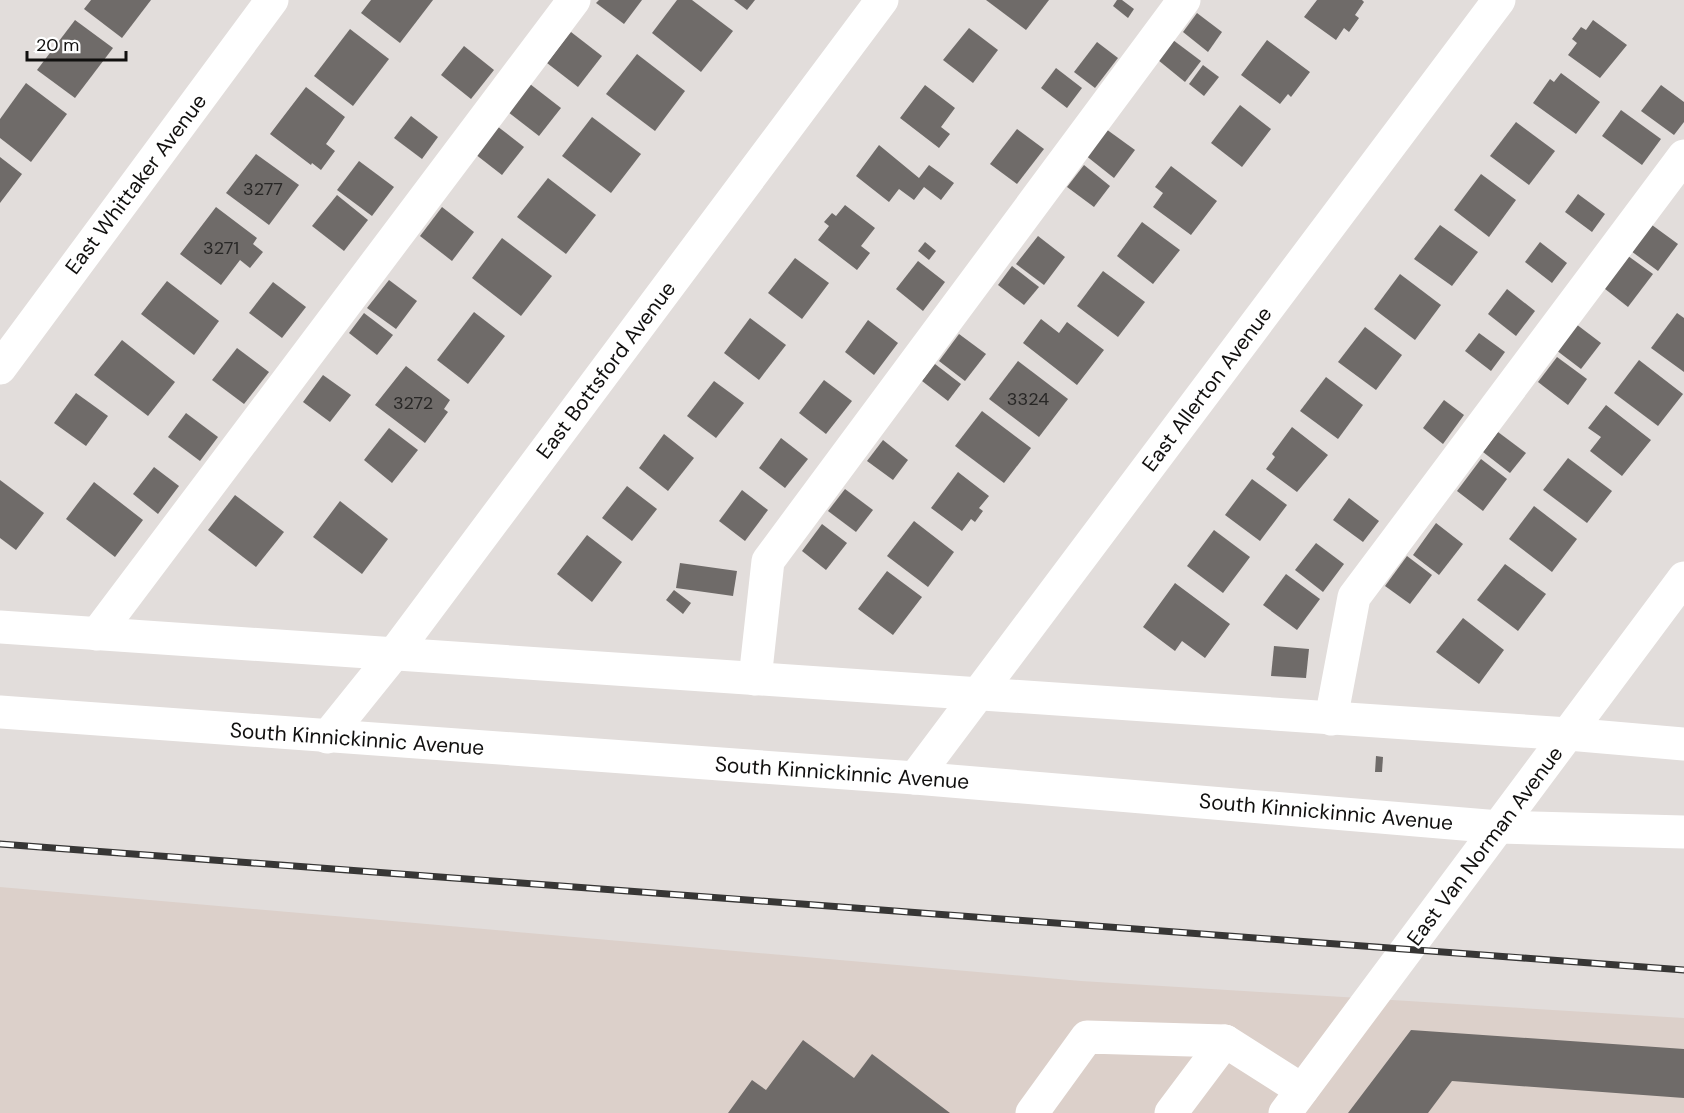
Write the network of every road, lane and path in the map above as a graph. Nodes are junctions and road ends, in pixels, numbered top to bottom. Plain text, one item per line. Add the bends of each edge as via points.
1 (272, 0) edge
2 (574, 0) edge
3 (882, 0) edge
4 (1184, 0) edge
5 (1499, 0) edge
6 (1684, 156) edge
7 (0, 368) edge
8 (1684, 578) edge
9 (0, 627) edge
10 (97, 634) junction
11 (393, 655) junction
12 (755, 679) junction
13 (977, 693) junction
14 (0, 712) edge
15 (1331, 719) junction
16 (1568, 734) junction
17 (327, 737) junction
18 (1684, 744) edge
19 (915, 778) junction
20 (1499, 827) junction
21 (1684, 832) edge
22 (1225, 1041) junction
23 (1294, 1101) edge
24 (1032, 1113) edge
25 (1171, 1113) edge

1 - 7 street, East Whittaker Avenue
2 - 10 street
3 - 11 street, East Bottsford Avenue
4 - 12 street via 768,561
5 - 13 street, East Allerton Avenue
6 - 15 street via 1354,597
8 - 16 street, East Van Norman Avenue
9 - 10 street
10 - 11 street
11 - 12 street
11 - 17 street, East Bottsford Avenue
12 - 13 street
13 - 15 street
13 - 19 street, East Allerton Avenue
14 - 17 street, South Kinnickinnic Avenue
15 - 16 street
16 - 18 street
16 - 20 street, East Van Norman Avenue
17 - 19 street, South Kinnickinnic Avenue
19 - 20 street, South Kinnickinnic Avenue
20 - 21 street, South Kinnickinnic Avenue
20 - 23 street, East Van Norman Avenue
22 - 23 street
22 - 24 street via 1087,1036
22 - 25 street

